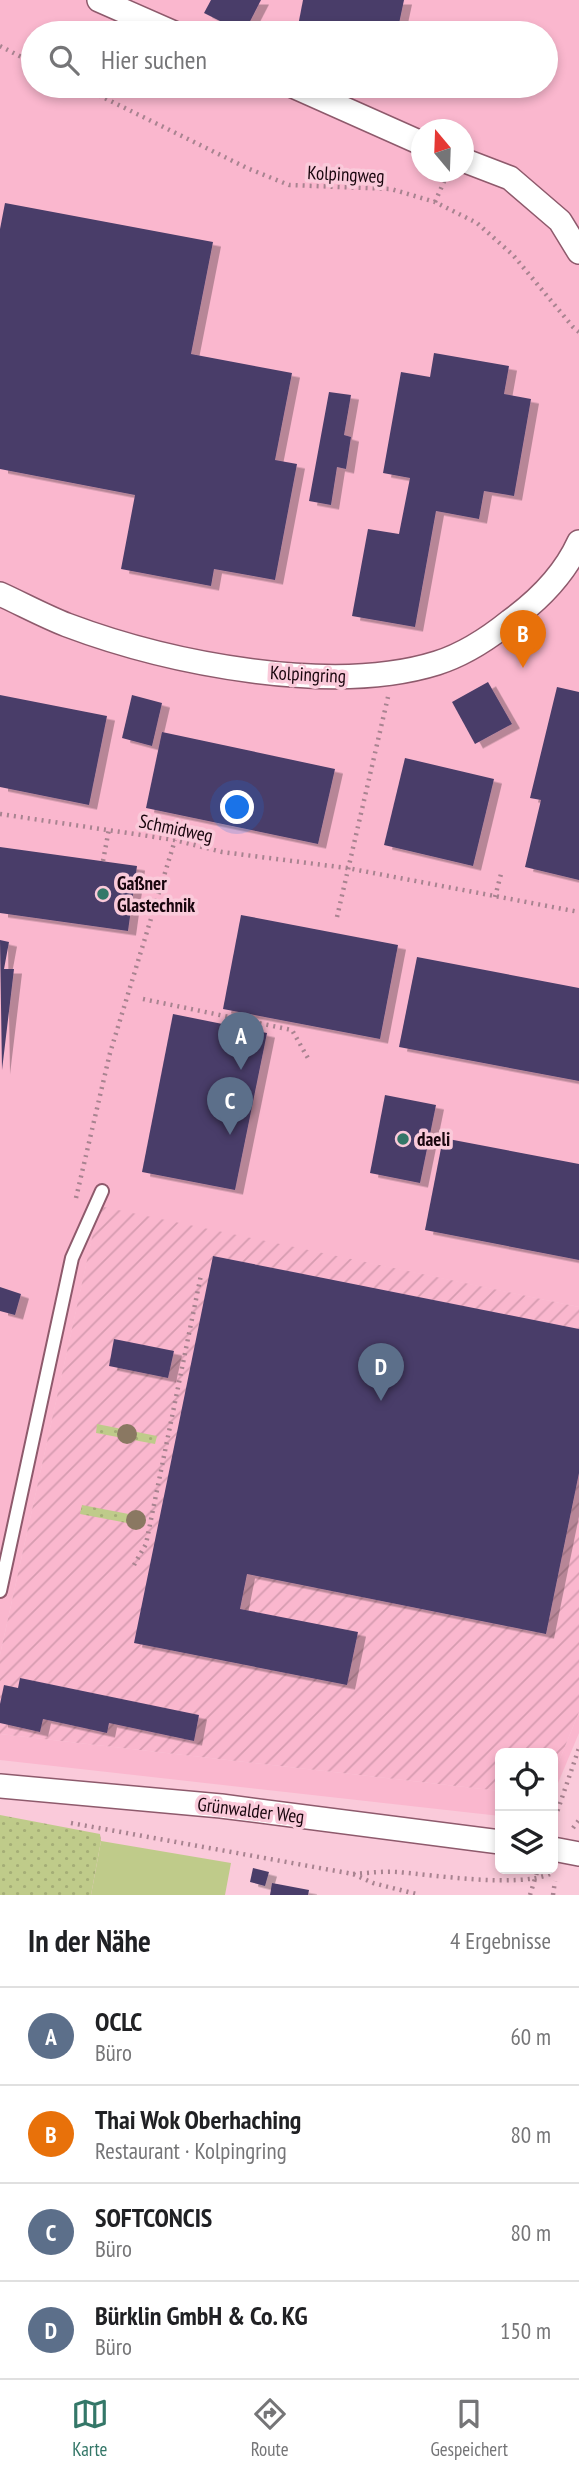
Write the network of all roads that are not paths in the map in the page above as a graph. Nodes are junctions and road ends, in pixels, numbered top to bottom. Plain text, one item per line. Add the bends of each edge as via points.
1 (99, 0) edge
2 (147, 21) edge
3 (320, 98) edge
4 (411, 138) edge
5 (474, 164) edge
6 (579, 252) edge
7 (579, 542) edge
8 (0, 593) edge
9 (102, 1191) dead end
10 (0, 1591) edge
11 (0, 1786) edge
12 (495, 1841) edge
13 (579, 1854) edge
14 (558, 1859) edge

1 - 2 street
3 - 4 street
5 - 6 street via 510,178 560,221
7 - 8 street, Kolpingring via 572,558 533,604 491,636 439,663 393,673 344,677 181,660 67,625
9 - 10 lane via 72,1258
11 - 12 street, Grünwalder Weg via 221,1806
13 - 14 street

